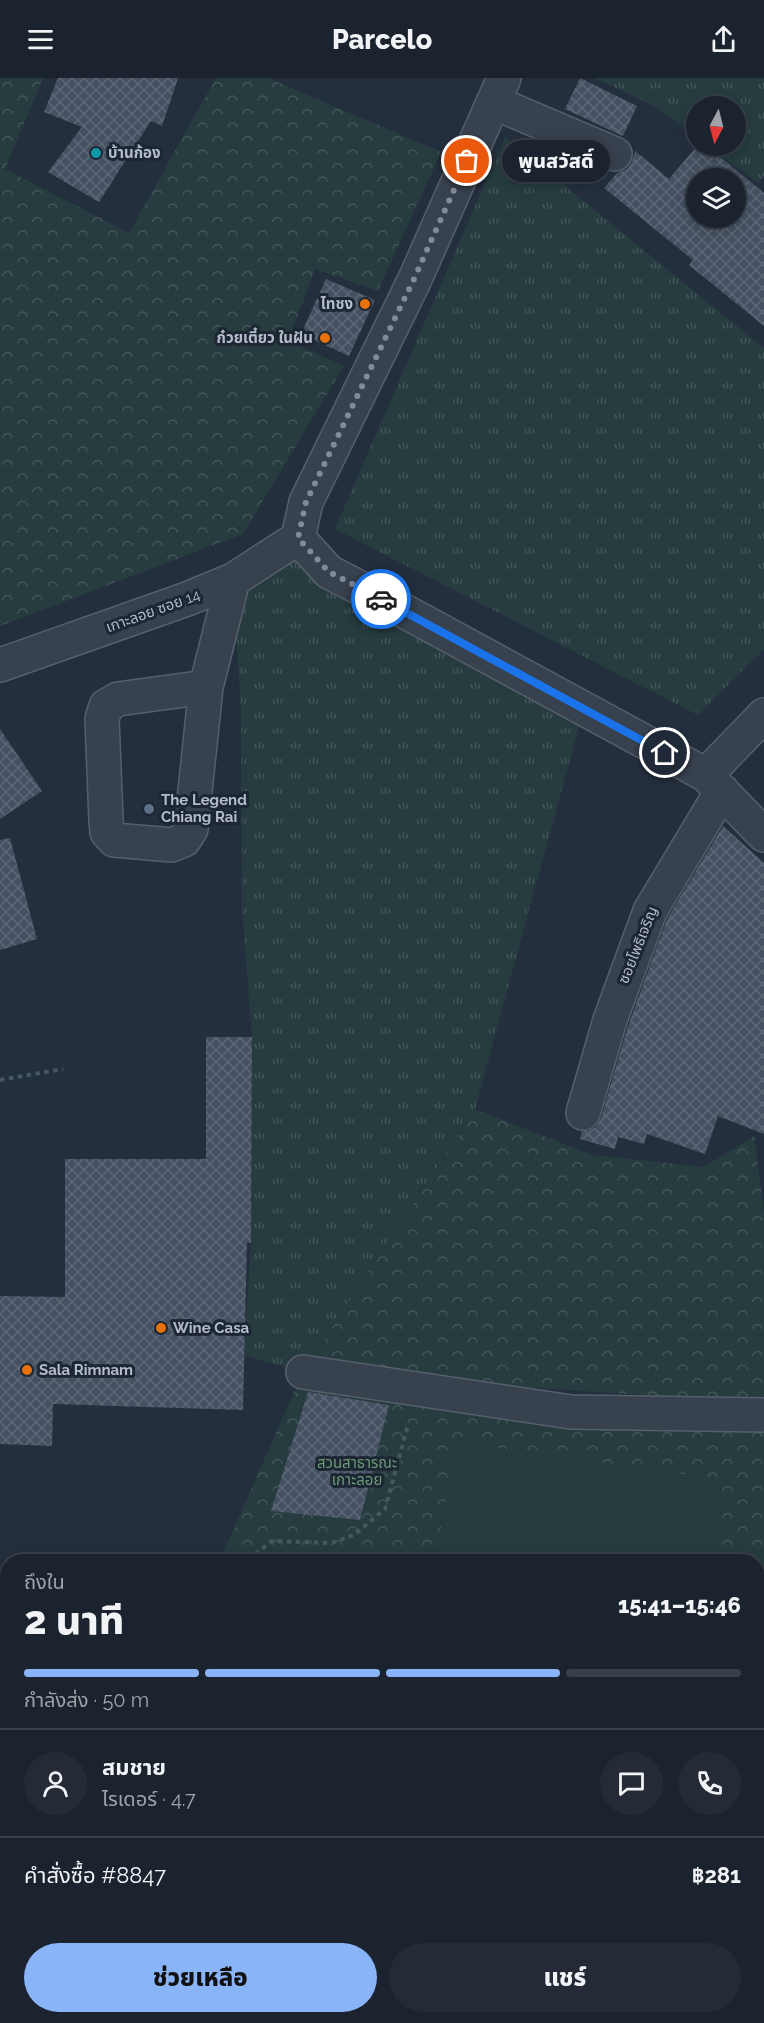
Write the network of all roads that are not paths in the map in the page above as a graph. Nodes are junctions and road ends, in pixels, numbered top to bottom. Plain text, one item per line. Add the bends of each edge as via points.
1 (499, 90) edge
2 (615, 154) dead end
3 (298, 538) junction
4 (233, 580) junction
5 (0, 665) edge
6 (206, 687) junction
7 (764, 715) edge
8 (714, 783) junction
9 (764, 835) edge
10 (583, 1113) dead end
11 (303, 1372) dead end
12 (764, 1415) edge

1 - 2 street
1 - 3 street via 414,279 306,502
3 - 4 street, เกาะลอย ซอย 14
3 - 8 street via 329,572
4 - 5 street, เกาะลอย ซอย 14 via 187,600
4 - 6 street
6 - 6 street via 118,699 106,706 102,719 106,820 107,832 114,840 172,845 184,840 191,829
7 - 8 street, ซอยโพธิเจริญ
8 - 9 street
8 - 10 street, ซอยโพธิเจริญ via 650,911 610,1020
11 - 12 street via 571,1412

